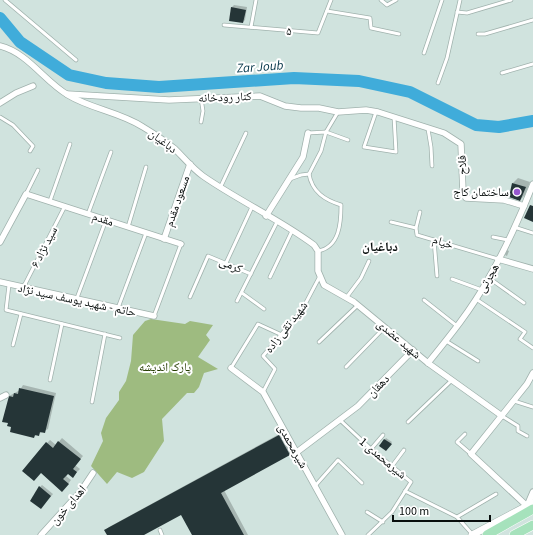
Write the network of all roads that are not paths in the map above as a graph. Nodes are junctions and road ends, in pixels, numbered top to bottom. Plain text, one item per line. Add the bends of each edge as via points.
1 (5, 0) edge
2 (256, 0) edge
3 (331, 0) edge
4 (381, 0) edge
5 (396, 0) edge
6 (442, 0) edge
7 (460, 0) edge
8 (510, 0) edge
9 (327, 11) junction
10 (457, 12) junction
11 (533, 20) edge
12 (224, 25) dead end
13 (251, 28) junction
14 (399, 34) dead end
15 (478, 34) dead end
16 (0, 46) edge
17 (424, 53) dead end
18 (76, 60) dead end
19 (533, 64) edge
20 (502, 72) dead end
21 (438, 83) dead end
22 (33, 86) dead end
23 (66, 94) junction
24 (201, 98) junction
25 (0, 103) edge
26 (338, 112) junction
27 (376, 112) junction
28 (0, 117) edge
29 (394, 117) junction
30 (201, 122) dead end
31 (428, 129) junction
32 (246, 132) dead end
33 (326, 132) junction
34 (308, 133) joint
35 (348, 140) dead end
36 (70, 144) dead end
37 (461, 144) joint
38 (30, 152) dead end
39 (111, 152) dead end
40 (190, 164) junction
41 (432, 166) dead end
42 (146, 167) dead end
43 (38, 170) dead end
44 (309, 174) junction
45 (289, 179) junction
46 (533, 184) edge
47 (220, 188) junction
48 (26, 194) junction
49 (50, 201) junction
50 (65, 206) junction
51 (524, 206) junction
52 (252, 208) junction
53 (420, 212) dead end
54 (88, 214) junction
55 (266, 216) junction
56 (106, 220) junction
57 (277, 222) junction
58 (392, 222) dead end
59 (128, 227) junction
60 (514, 227) junction
61 (416, 228) junction
62 (292, 231) junction
63 (146, 233) junction
64 (533, 233) edge
65 (493, 238) dead end
66 (164, 239) junction
67 (434, 240) junction
68 (508, 240) junction
69 (0, 242) edge
70 (181, 244) joint
71 (318, 251) junction
72 (498, 259) junction
73 (369, 261) dead end
74 (226, 263) junction
75 (533, 269) edge
76 (251, 274) junction
77 (320, 276) junction
78 (437, 276) dead end
79 (270, 277) dead end
80 (489, 278) junction
81 (452, 279) dead end
82 (0, 282) edge
83 (9, 285) junction
84 (23, 288) junction
85 (482, 290) junction
86 (242, 293) junction
87 (77, 298) junction
88 (190, 298) dead end
89 (346, 298) junction
90 (476, 299) junction
91 (424, 300) dead end
92 (238, 301) dead end
93 (524, 303) dead end
94 (358, 305) junction
95 (118, 308) junction
96 (264, 309) dead end
97 (21, 314) junction
98 (154, 316) joint
99 (62, 324) junction
100 (457, 326) junction
101 (385, 327) junction
102 (105, 334) junction
103 (282, 335) junction
104 (120, 338) dead end
105 (446, 340) junction
106 (319, 342) dead end
107 (13, 345) dead end
108 (533, 348) edge
109 (413, 350) junction
110 (478, 361) dead end
111 (428, 363) junction
112 (346, 367) dead end
113 (231, 368) joint
114 (533, 373) edge
115 (50, 380) dead end
116 (452, 380) junction
117 (263, 392) junction
118 (6, 395) dead end
119 (0, 398) edge
120 (514, 401) junction
121 (92, 402) dead end
122 (533, 407) edge
123 (502, 416) junction
124 (340, 420) junction
125 (408, 422) dead end
126 (465, 434) dead end
127 (383, 435) dead end
128 (527, 436) dead end
129 (371, 449) junction
130 (404, 450) dead end
131 (297, 452) junction
132 (470, 454) junction
133 (392, 466) junction
134 (93, 473) dead end
135 (362, 483) dead end
136 (316, 486) junction
137 (405, 491) junction
138 (533, 492) edge
139 (496, 494) dead end
140 (531, 507) edge
141 (367, 512) dead end
142 (456, 517) junction
143 (383, 522) junction
144 (533, 525) edge
145 (160, 530) dead end
146 (41, 535) edge
147 (162, 535) edge
148 (342, 535) edge
149 (368, 535) edge
150 (472, 535) edge
151 (486, 535) edge
152 (514, 535) edge

1 - 18 lane
2 - 13 lane
3 - 9 lane, ۵
4 - 5 lane via 387,5
6 - 17 lane
7 - 10 lane
8 - 10 lane via 467,13
9 - 13 lane, ۵ via 318,33
9 - 14 lane via 370,18 370,28
10 - 21 lane
11 - 15 lane
12 - 13 lane, ۵
16 - 23 street, دباغیان via 22,57
19 - 20 lane
22 - 25 street
23 - 24 street, کنار رودخانه via 169,100
23 - 40 street, دباغیان via 81,103 142,126 174,148
24 - 26 street, کنار رودخانه via 260,96 285,106
24 - 30 lane
26 - 27 street, کنار رودخانه
26 - 33 lane
27 - 29 street, کنار رودخانه
27 - 29 lane via 364,147 396,152
28 - 38 lane via 13,125 33,146
29 - 31 street, کنار رودخانه
31 - 37 street, کنار رودخانه via 444,133
31 - 41 lane
32 - 47 lane
33 - 34 lane
33 - 35 lane
33 - 44 lane via 321,151
34 - 45 street via 303,157
36 - 49 lane
37 - 51 street, فلاح via 463,192 466,198 504,200
39 - 54 lane
40 - 47 street, دباغیان
40 - 66 street, مسعود مقدم
42 - 59 lane
43 - 48 lane
44 - 45 lane
44 - 71 lane via 314,189 328,200 341,204 338,235
45 - 55 street
46 - 51 street, هجرتی
47 - 52 street, دباغیان
48 - 49 street, مقدم
48 - 69 street
49 - 50 street, مقدم
50 - 54 street, مقدم
50 - 84 lane, سید نژاد ۶
51 - 60 street, هجرتی
52 - 55 street, دباغیان
52 - 74 lane
53 - 61 lane
54 - 56 street, مقدم
55 - 57 street, دباغیان
56 - 59 street, مقدم
56 - 87 lane
57 - 62 street, دباغیان
57 - 76 lane
58 - 61 lane, خیام
59 - 63 street, مقدم
60 - 64 lane
60 - 68 street, هجرتی
61 - 67 lane, خیام via 417,235
62 - 71 street, دباغیان via 314,245
62 - 79 lane
63 - 66 street, مقدم
63 - 95 lane
65 - 68 lane
66 - 70 street, مقدم
67 - 72 lane, خیام
67 - 78 lane
68 - 72 street, هجرتی
70 - 98 lane
71 - 77 street
72 - 75 street
72 - 80 street, هجرتی
73 - 89 lane via 361,278
74 - 76 lane, کرمی
74 - 88 lane, کرمی via 208,256
76 - 86 lane
77 - 89 street, شهید عضدی via 324,285
77 - 103 lane, شهید تقی زاده via 302,310
80 - 85 street, هجرتی
80 - 93 lane
81 - 85 lane
82 - 83 street, حاتم - شهید یوسف سید نژاد
83 - 84 street, حاتم - شهید یوسف سید نژاد
83 - 97 lane via 6,310
84 - 87 street, حاتم - شهید یوسف سید نژاد
85 - 90 street, هجرتی
86 - 92 lane
86 - 96 lane
87 - 95 street, حاتم - شهید یوسف سید نژاد
89 - 94 street, شهید عضدی
90 - 100 street, هجرتی
90 - 108 lane via 525,332 520,339
91 - 100 lane
94 - 101 street, شهید عضدی
94 - 106 lane
95 - 98 street, حاتم - شهید یوسف سید نژاد
97 - 99 lane
97 - 107 lane
99 - 102 lane
99 - 115 lane
100 - 105 street, هجرتی
101 - 109 street, شهید عضدی
101 - 112 lane
102 - 104 lane
102 - 121 lane
103 - 113 lane via 258,324
103 - 117 lane, شهید تقی زاده via 263,356 275,369
105 - 110 lane
105 - 111 street, هجرتی
109 - 111 street, شهید عضدی
109 - 124 street, دهقان via 358,406
111 - 116 street, شهید عضدی
113 - 117 street, شیرمحمدی
114 - 120 street
116 - 123 street, شهید عضدی
116 - 125 lane
117 - 131 street, شیرمحمدی
118 - 119 street
120 - 122 lane
120 - 123 street
123 - 128 lane via 518,426 518,431
123 - 132 street
124 - 129 lane, شیرمحمدی 1
124 - 131 street, دهقان
126 - 132 lane via 457,442
127 - 129 lane
129 - 133 lane, شیرمحمدی 1
130 - 133 lane
131 - 136 street, شیرمحمدی
132 - 140 street
133 - 137 lane, شیرمحمدی 1 via 411,482
134 - 146 street, اهدای خون via 81,491
135 - 136 lane via 338,460
136 - 148 street, شیرمحمدی
137 - 142 lane
137 - 143 lane, شیرمحمدی 1
138 - 140 street
139 - 142 lane
140 - 150 street
140 - 151 main road
141 - 143 lane
142 - 150 lane
143 - 149 lane, شیرمحمدی 1
144 - 152 main road
145 - 147 lane

